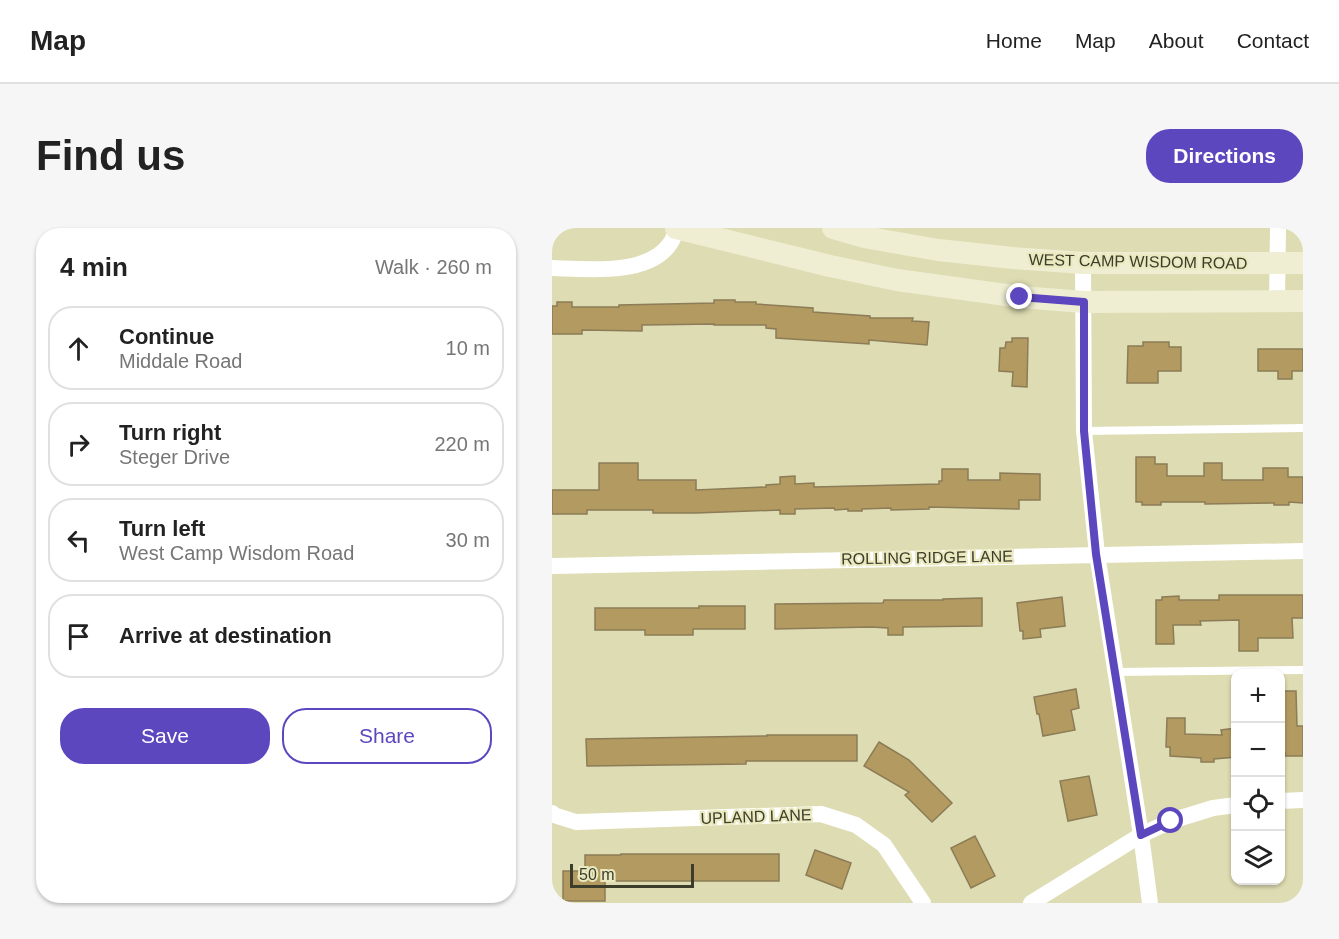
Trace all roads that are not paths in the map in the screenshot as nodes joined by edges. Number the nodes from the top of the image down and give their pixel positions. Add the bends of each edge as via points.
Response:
1 (677, 228) edge
2 (833, 228) edge
3 (1278, 228) edge
4 (1083, 263) junction
5 (1303, 263) edge
6 (1278, 264) junction
7 (552, 268) edge
8 (1303, 301) edge
9 (1084, 302) junction
10 (1277, 302) junction
11 (1303, 428) edge
12 (1084, 431) junction
13 (1303, 551) edge
14 (1096, 554) junction
15 (552, 566) edge
16 (1303, 670) edge
17 (1115, 672) junction
18 (1303, 800) edge
19 (1285, 801) edge
20 (1231, 806) edge
21 (552, 813) edge
22 (1141, 835) junction
23 (923, 903) edge
24 (1030, 903) edge
25 (1149, 903) edge

1 - 7 street via 669,246 637,266
1 - 9 main road via 897,280
2 - 4 main road, WEST CAMP WISDOM ROAD via 938,250
3 - 6 street
4 - 6 main road, WEST CAMP WISDOM ROAD
4 - 9 street
5 - 6 main road, WEST CAMP WISDOM ROAD
6 - 10 street
8 - 10 main road
9 - 10 main road
9 - 12 street
11 - 12 lane
12 - 14 street
13 - 14 street, ROLLING RIDGE LANE
14 - 15 street, ROLLING RIDGE LANE
14 - 17 street
16 - 17 lane
17 - 22 street
18 - 19 street
20 - 22 street via 1171,821
21 - 23 street, UPLAND LANE via 576,822 820,814 856,825 884,845
22 - 24 street
22 - 25 street

